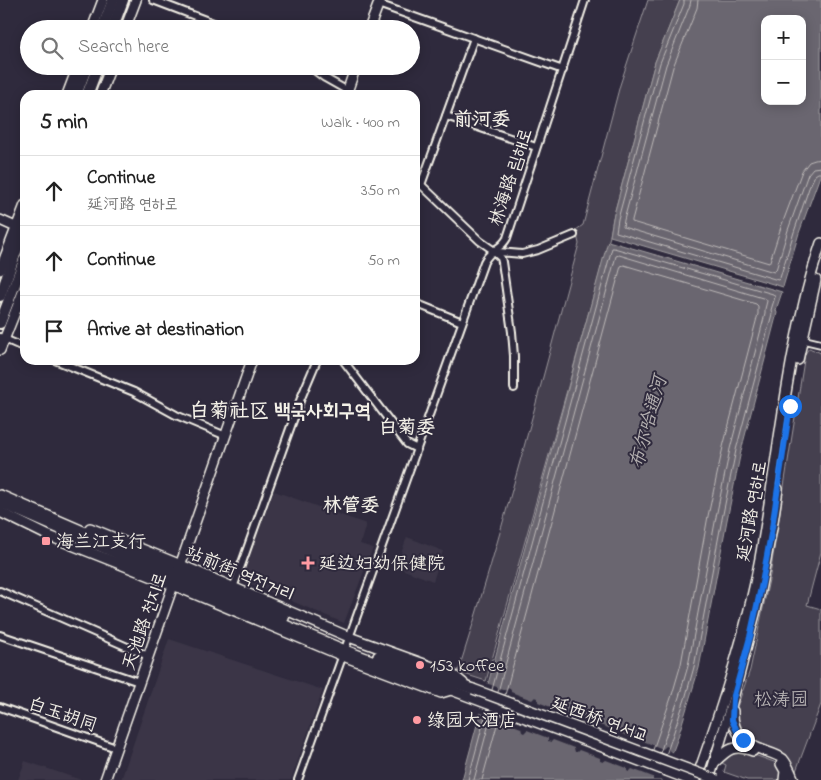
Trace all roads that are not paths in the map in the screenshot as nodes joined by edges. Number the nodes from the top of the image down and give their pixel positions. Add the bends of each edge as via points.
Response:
1 (104, 0) edge
2 (113, 0) edge
3 (123, 0) edge
4 (136, 0) edge
5 (152, 0) edge
6 (585, 0) edge
7 (379, 2) edge
8 (96, 20) edge
9 (105, 20) edge
10 (115, 20) edge
11 (128, 20) edge
12 (205, 20) edge
13 (373, 20) edge
14 (474, 38) junction
15 (562, 70) junction
16 (75, 75) edge
17 (84, 75) edge
18 (94, 75) edge
19 (108, 75) edge
20 (322, 75) edge
21 (353, 75) edge
22 (69, 90) edge
23 (78, 90) edge
24 (88, 90) edge
25 (102, 90) edge
26 (343, 90) edge
27 (348, 90) edge
28 (446, 116) junction
29 (536, 147) junction
30 (421, 185) joint
31 (0, 220) edge
32 (20, 228) edge
33 (20, 234) edge
34 (574, 236) dead end
35 (20, 238) edge
36 (821, 243) edge
37 (493, 250) junction
38 (821, 259) edge
39 (0, 270) edge
40 (20, 271) edge
41 (0, 296) edge
42 (20, 298) edge
43 (420, 305) edge
44 (462, 322) junction
45 (0, 323) edge
46 (2, 338) edge
47 (799, 339) junction
48 (821, 344) edge
49 (20, 346) edge
50 (0, 350) edge
51 (67, 365) edge
52 (250, 365) edge
53 (315, 365) edge
54 (347, 365) edge
55 (514, 388) dead end
56 (226, 436) junction
57 (417, 449) junction
58 (0, 489) edge
59 (0, 495) edge
60 (0, 503) edge
61 (0, 512) edge
62 (177, 575) junction
63 (233, 588) junction
64 (0, 591) edge
65 (0, 635) edge
66 (346, 647) junction
67 (148, 656) junction
68 (139, 682) junction
69 (470, 691) junction
70 (733, 699) junction
71 (0, 707) edge
72 (711, 740) junction
73 (719, 746) junction
74 (116, 748) junction
75 (734, 748) junction
76 (715, 762) junction
77 (105, 780) edge
78 (298, 780) edge
79 (690, 780) edge
80 (696, 780) edge
81 (709, 780) edge
82 (716, 780) edge
83 (784, 780) edge
84 (794, 780) edge

1 - 8 main road
2 - 9 main road
3 - 10 main road
4 - 11 main road
5 - 12 street
6 - 15 street, 林海路 림해로
7 - 13 main road
7 - 14 street
14 - 15 street
14 - 28 street
15 - 29 street, 林海路 림해로
16 - 22 main road
17 - 23 main road
18 - 24 main road
19 - 25 main road
20 - 26 street
21 - 27 main road
28 - 29 street
28 - 30 street
29 - 37 street, 林海路 림해로 via 504,244
30 - 37 street
31 - 32 main road
33 - 39 main road
34 - 37 street via 527,252
35 - 41 main road
36 - 47 main road, 延河路 연하로 via 805,296
37 - 44 street, 林海路 림해로 via 484,262
37 - 55 street via 501,258 503,270 512,332
38 - 47 main road, 延河路 연하로
40 - 45 main road
42 - 46 main road
43 - 44 street
44 - 57 street, 林海路 림해로
46 - 49 street
46 - 50 main road
47 - 48 street
47 - 70 main road, 延河路 연하로 via 762,583
47 - 72 main road, 延河路 연하로 via 756,577 740,645
51 - 56 street via 134,392 176,415
52 - 56 main road, 天池路 천지로
53 - 63 street
54 - 57 street via 407,444
56 - 62 main road, 天池路 천지로
57 - 66 street, 林海路 림해로
58 - 62 main road, 站前街 역전거리
59 - 62 main road, 站前街 역전거리
60 - 62 main road, 站前街 역전거리
61 - 62 main road, 站前街 역전거리 via 49,536
62 - 63 main road, 站前街 역전거리
62 - 66 main road, 站前街 역전거리
62 - 67 main road, 天池路 천지로
63 - 66 main road, 站前街 역전거리
64 - 67 street
65 - 68 street
66 - 69 main road, 站前街 역전거리
66 - 69 main road, 站前街 역전거리 via 451,690
66 - 78 street, 林海路 림해로
67 - 68 main road, 天池路 천지로
68 - 74 main road, 天池路 천지로
69 - 79 main road, 延西桥 연서교
69 - 82 main road, 延西桥 연서교, bridge
70 - 73 main road, 延河路 연하로
70 - 84 main road via 732,720 737,731 750,745 781,758
71 - 74 street, 白玉胡同
72 - 73 main road
72 - 80 main road, 延河路 연하로
73 - 75 main road
73 - 76 main road, 延河路 연하로
74 - 77 main road, 天池路 천지로
75 - 76 main road
75 - 83 main road via 750,750 781,763 785,771
76 - 81 main road, 延河路 연하로

